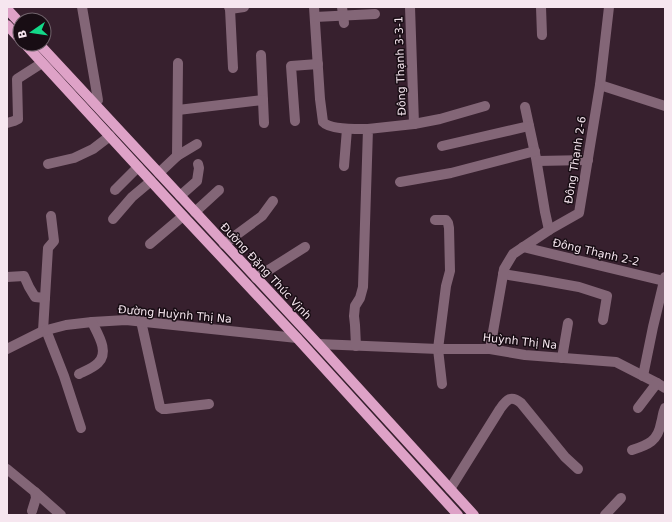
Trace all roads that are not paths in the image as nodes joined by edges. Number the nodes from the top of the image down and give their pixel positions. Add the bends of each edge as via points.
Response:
1 (82, 7) edge
2 (244, 7) edge
3 (410, 7) edge
4 (541, 7) edge
5 (609, 7) edge
6 (229, 8) edge
7 (315, 12) edge
8 (374, 14) dead end
9 (343, 15) edge
10 (542, 35) dead end
11 (32, 52) edge
12 (47, 52) edge
13 (261, 55) dead end
14 (42, 63) junction
15 (178, 63) dead end
16 (318, 64) junction
17 (233, 68) dead end
18 (600, 85) junction
19 (263, 100) junction
20 (95, 103) junction
21 (485, 106) dead end
22 (665, 106) edge
23 (525, 107) dead end
24 (178, 110) junction
25 (295, 121) dead end
26 (7, 123) edge
27 (264, 123) dead end
28 (414, 124) junction
29 (529, 126) junction
30 (368, 128) junction
31 (347, 129) junction
32 (110, 136) junction
33 (197, 144) dead end
34 (442, 146) dead end
35 (177, 156) junction
36 (536, 156) junction
37 (588, 160) junction
38 (48, 164) dead end
39 (198, 164) dead end
40 (344, 166) dead end
41 (138, 167) junction
42 (159, 174) junction
43 (151, 180) junction
44 (400, 182) dead end
45 (115, 190) dead end
46 (219, 190) dead end
47 (180, 196) junction
48 (273, 201) dead end
49 (195, 212) junction
50 (51, 216) dead end
51 (183, 216) junction
52 (113, 219) dead end
53 (435, 220) dead end
54 (549, 230) junction
55 (150, 244) dead end
56 (224, 244) junction
57 (305, 247) dead end
58 (523, 247) junction
59 (503, 274) junction
60 (7, 277) edge
61 (256, 278) junction
62 (664, 279) edge
63 (45, 298) junction
64 (603, 320) dead end
65 (141, 321) junction
66 (92, 322) junction
67 (568, 323) dead end
68 (45, 331) junction
69 (297, 338) junction
70 (318, 344) junction
71 (356, 346) junction
72 (7, 349) edge
73 (438, 349) junction
74 (490, 349) junction
75 (562, 358) junction
76 (79, 374) dead end
77 (643, 376) junction
78 (442, 384) dead end
79 (661, 386) edge
80 (209, 404) dead end
81 (638, 408) dead end
82 (665, 408) edge
83 (81, 428) dead end
84 (632, 450) dead end
85 (7, 469) edge
86 (578, 469) dead end
87 (450, 489) junction
88 (35, 492) junction
89 (621, 498) dead end
90 (32, 511) dead end
91 (61, 515) edge
92 (458, 515) edge
93 (474, 515) edge
94 (605, 515) edge

1 - 20 street via 98,100
2 - 6 street
3 - 28 street, Đông Thạnh 3-3-1
4 - 10 street
5 - 18 street, Đông Thạnh 2-6
6 - 17 street
7 - 9 street
7 - 16 street
8 - 9 street
11 - 14 main road, Đường Đặng Thúc Vịnh
12 - 20 main road, Đường Đặng Thúc Vịnh
13 - 19 street
14 - 26 street via 17,79 18,119
14 - 32 main road, Đường Đặng Thúc Vịnh
15 - 24 street
16 - 25 street via 291,66
16 - 31 street via 323,122
18 - 22 street
18 - 37 street, Đông Thạnh 2-6
19 - 24 street
19 - 27 street
20 - 42 main road, Đường Đặng Thúc Vịnh
21 - 28 street
23 - 29 street
24 - 35 street
28 - 30 street
29 - 34 street
29 - 36 street
30 - 31 street
30 - 71 street via 363,287 355,306
31 - 40 street
32 - 38 street via 93,149 74,158
32 - 41 main road, Đường Đặng Thúc Vịnh
33 - 35 street
35 - 42 street
36 - 37 street
36 - 44 street
36 - 54 street
37 - 54 street, Đông Thạnh 2-6 via 579,213
39 - 47 street via 197,181
41 - 43 main road, Đường Đặng Thúc Vịnh
41 - 45 street
42 - 47 main road, Đường Đặng Thúc Vịnh
43 - 51 main road, Đường Đặng Thúc Vịnh
43 - 52 street
46 - 49 street
47 - 49 main road, Đường Đặng Thúc Vịnh
48 - 56 street via 262,216
49 - 56 main road, Đường Đặng Thúc Vịnh
50 - 63 street via 54,242 48,248
51 - 55 street
51 - 69 main road, Đường Đặng Thúc Vịnh
53 - 73 street via 446,220 448,223 450,251 450,271
54 - 58 street, Đông Thạnh 2-6
56 - 61 main road, Đường Đặng Thúc Vịnh
57 - 61 street
58 - 59 street, Đông Thạnh 2-6 via 513,254
58 - 62 street, Đông Thạnh 2-2
59 - 64 street via 579,287 607,296
59 - 74 street, Đông Thạnh 2-6
60 - 63 street via 24,276 35,297
61 - 70 main road, Đường Đặng Thúc Vịnh
62 - 77 street
63 - 68 street
65 - 66 street, Đường Huỳnh Thị Na
65 - 69 street, Đường Huỳnh Thị Na
65 - 80 street via 160,407 166,409
66 - 68 street, Đường Huỳnh Thị Na
66 - 76 street via 103,346 103,356 100,362
67 - 75 street
68 - 72 street, Đường Huỳnh Thị Na
68 - 83 street via 64,376
69 - 92 main road, Đường Đặng Thúc Vịnh
70 - 71 street, Huỳnh Thị Na
70 - 87 main road, Đường Đặng Thúc Vịnh
71 - 73 street, Huỳnh Thị Na
73 - 74 street, Huỳnh Thị Na
73 - 78 street
74 - 75 street, Huỳnh Thị Na
75 - 77 street, Huỳnh Thị Na via 616,362
77 - 79 street, Huỳnh Thị Na
79 - 81 street
82 - 84 street via 655,438 646,446
85 - 88 street
86 - 87 street via 521,403 511,398 500,408
87 - 93 main road, Đường Đặng Thúc Vịnh
88 - 90 street
88 - 91 street
89 - 94 street

